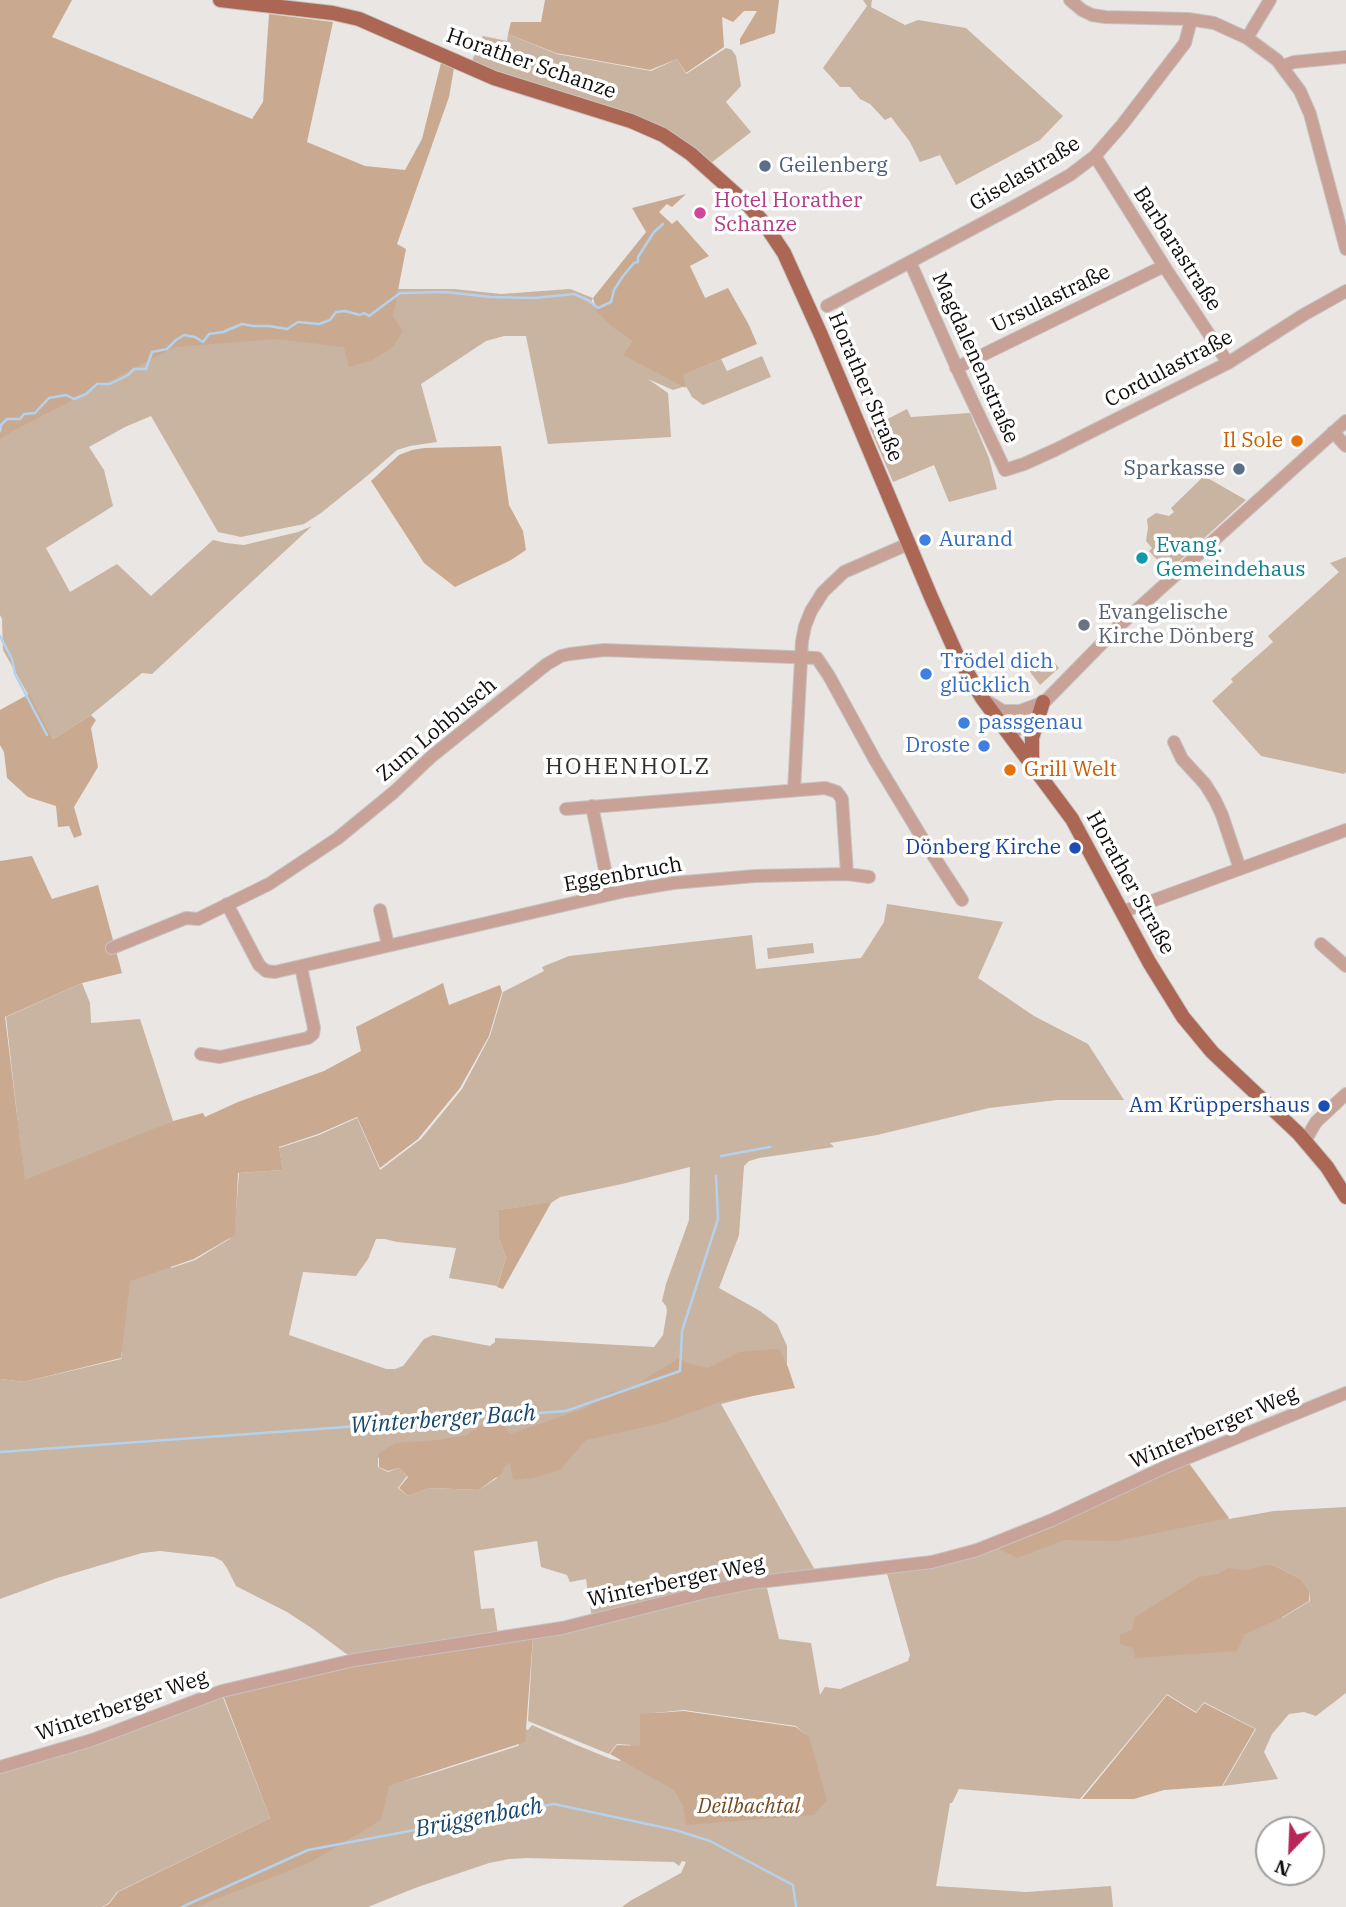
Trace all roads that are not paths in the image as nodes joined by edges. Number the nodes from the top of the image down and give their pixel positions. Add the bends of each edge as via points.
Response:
1 (220, 0) edge
2 (1070, 0) edge
3 (1270, 0) edge
4 (1191, 20) junction
5 (1247, 38) junction
6 (1346, 57) edge
7 (1280, 63) junction
8 (1095, 156) junction
9 (1346, 249) edge
10 (784, 253) joint
11 (910, 262) junction
12 (1164, 266) junction
13 (1346, 291) edge
14 (827, 306) dead end
15 (1228, 363) junction
16 (956, 368) junction
17 (1346, 421) edge
18 (1333, 432) junction
19 (1346, 446) edge
20 (1004, 470) joint
21 (908, 544) junction
22 (802, 657) junction
23 (982, 698) junction
24 (1043, 702) junction
25 (1010, 737) junction
26 (1174, 742) dead end
27 (1032, 765) junction
28 (794, 790) junction
29 (592, 806) junction
30 (566, 809) dead end
31 (1346, 830) edge
32 (1240, 869) junction
33 (847, 874) junction
34 (869, 877) dead end
35 (610, 894) junction
36 (962, 900) dead end
37 (227, 904) junction
38 (380, 910) dead end
39 (1122, 912) junction
40 (1321, 944) dead end
41 (388, 945) junction
42 (112, 948) dead end
43 (1346, 965) edge
44 (301, 967) junction
45 (201, 1054) dead end
46 (1346, 1094) edge
47 (1305, 1141) junction
48 (1346, 1196) edge
49 (1346, 1393) edge
50 (0, 1767) edge

1 - 10 main road, Horather Schanze via 359,19 494,78 600,110 663,135 708,167 748,205
2 - 4 street via 1092,15
3 - 5 street
4 - 5 street via 1214,23
4 - 8 street, Giselastraße via 1185,43
5 - 7 street
6 - 7 street
7 - 9 street via 1310,114
8 - 11 street, Giselastraße via 1070,175
8 - 12 street, Barbarastraße
10 - 21 main road, Horather Straße
11 - 14 street, Giselastraße
11 - 16 street, Magdalenenstraße
12 - 15 street, Barbarastraße
12 - 16 street, Ursulastraße
13 - 15 street, Cordulastraße
15 - 20 street, Cordulastraße via 1055,450
16 - 20 street, Magdalenenstraße
17 - 18 street
18 - 19 street
18 - 24 street via 1120,625
21 - 22 street via 834,579 805,625
21 - 23 main road, Horather Straße via 956,653
22 - 28 street
22 - 36 street, Zum Lohbusch via 817,658 829,676
22 - 37 street, Zum Lohbusch via 604,650 561,656 425,762 338,838 268,884
23 - 24 street via 1003,711 1020,711
23 - 25 main road, Horather Straße
24 - 25 street
24 - 27 main road via 1032,738
25 - 27 main road, Horather Straße
26 - 32 street via 1215,800
27 - 39 main road, Horather Straße via 1072,819
28 - 29 street
28 - 33 street via 825,788 842,799
29 - 30 street
29 - 35 street
31 - 32 street
32 - 39 street
33 - 34 street, Eggenbruch
33 - 35 street, Eggenbruch via 723,878
35 - 41 street, Eggenbruch
37 - 42 street, Zum Lohbusch via 198,919 186,918
37 - 44 street, Eggenbruch via 265,971
38 - 41 street
39 - 47 main road, Horather Straße via 1183,1017 1212,1052
40 - 43 street
41 - 44 street, Eggenbruch
44 - 45 street via 313,1034 220,1057
46 - 47 street
47 - 48 main road, Horather Straße
49 - 50 street, Winterberger Weg via 977,1550 932,1562 750,1583 562,1628 354,1660 222,1691 92,1740

